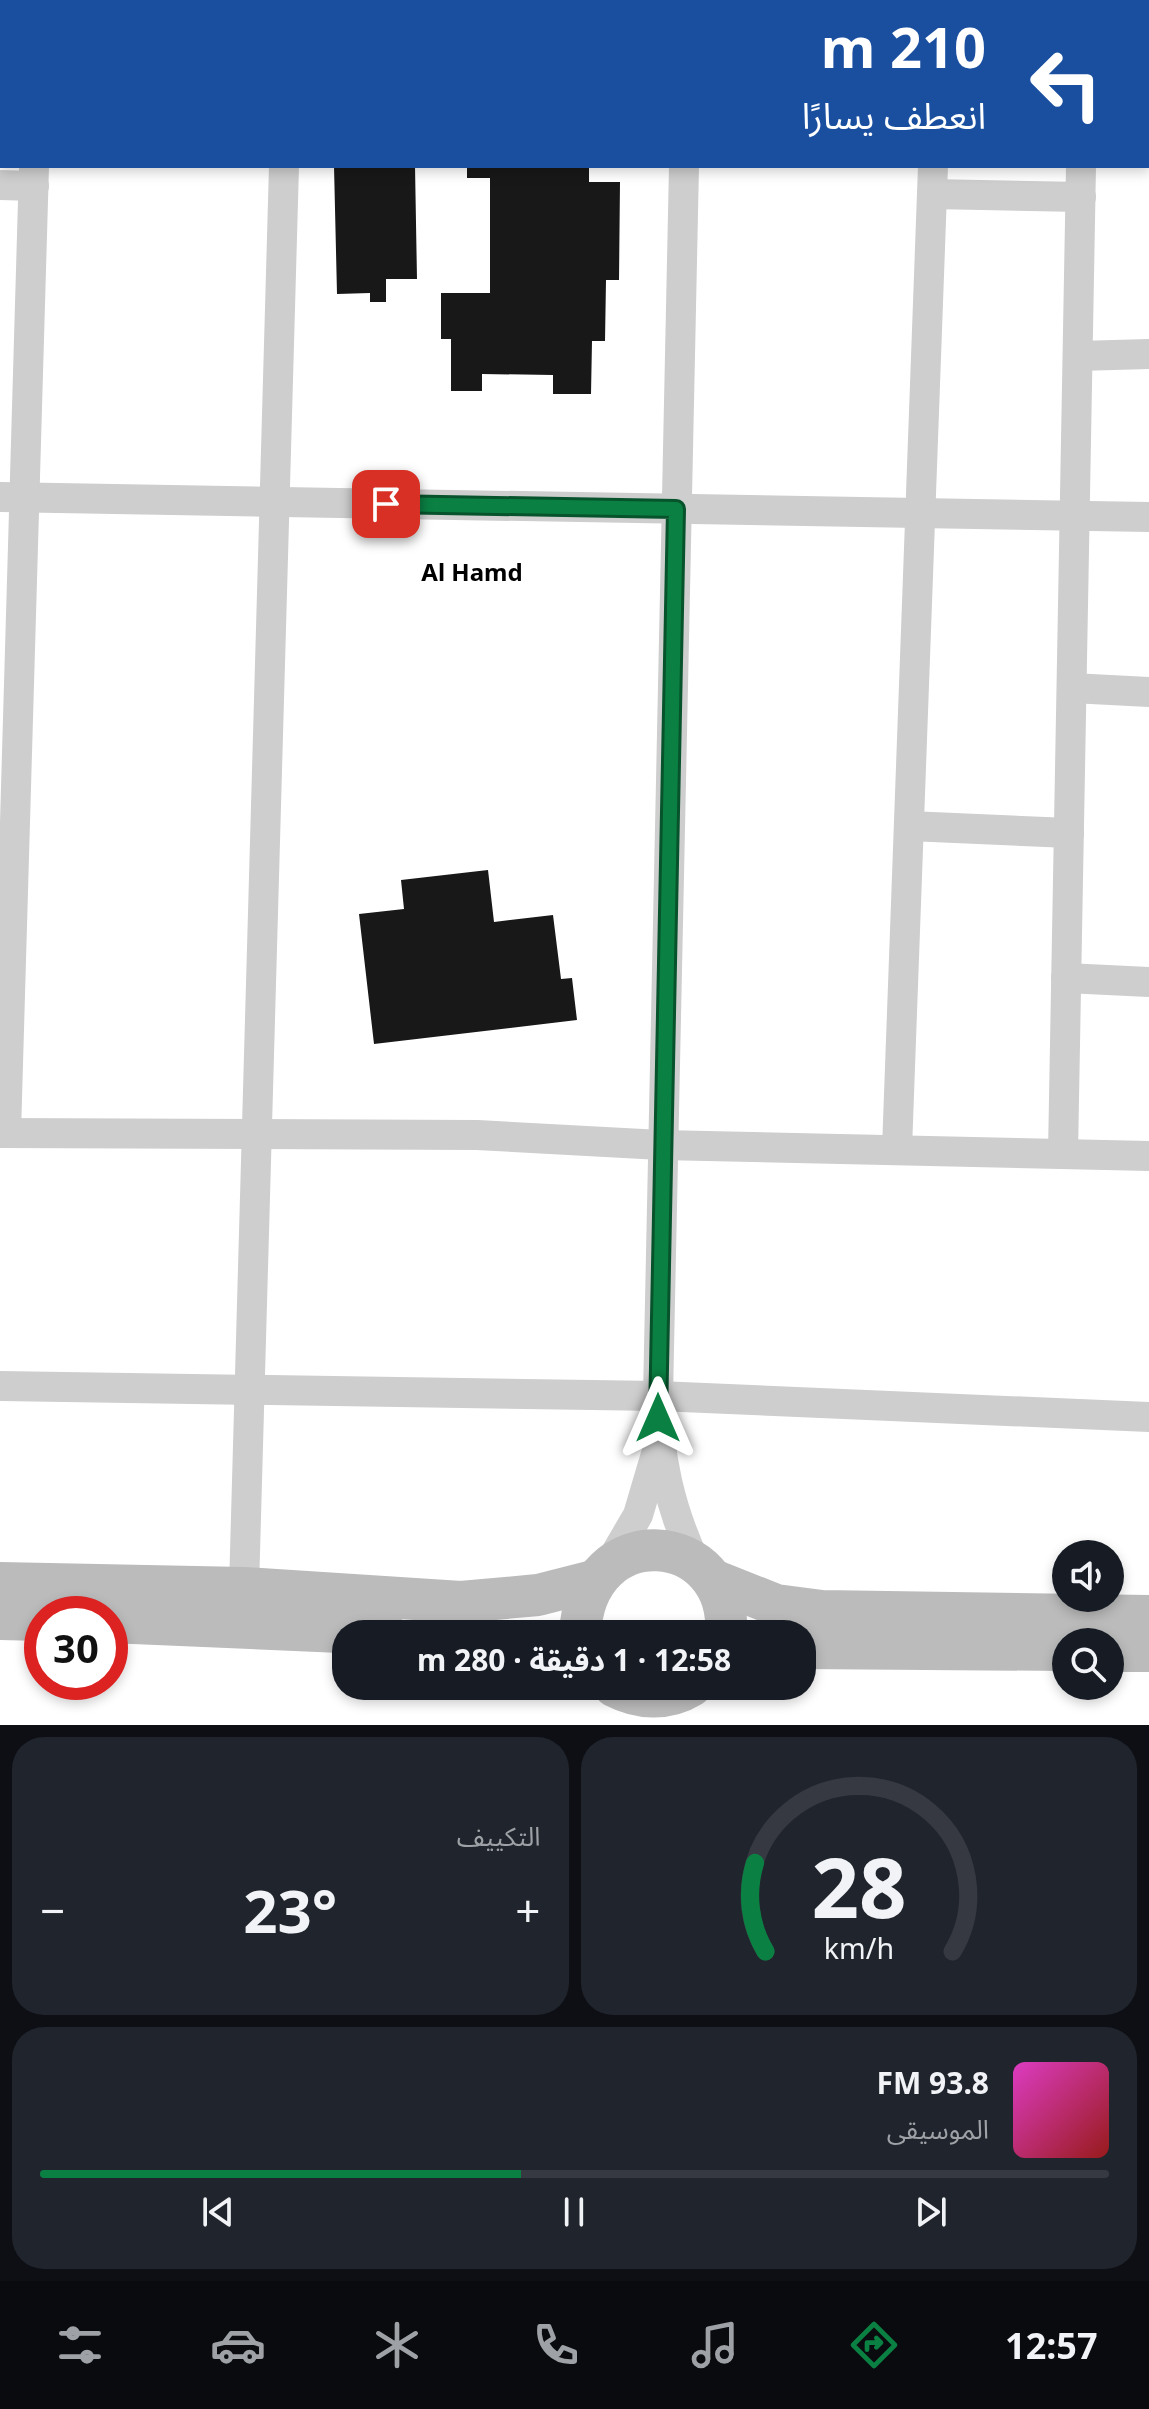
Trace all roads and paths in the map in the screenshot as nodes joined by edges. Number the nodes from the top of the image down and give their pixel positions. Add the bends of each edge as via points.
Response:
1 (284, 168) edge
2 (684, 168) edge
3 (1081, 168) edge
4 (34, 176) edge
5 (933, 180) edge
6 (0, 185) edge
7 (1081, 197) junction
8 (1149, 354) edge
9 (1078, 356) junction
10 (14, 497) edge
11 (273, 502) junction
12 (676, 509) junction
13 (921, 511) junction
14 (1075, 514) junction
15 (1149, 517) edge
16 (1072, 688) junction
17 (1149, 692) edge
18 (6, 813) edge
19 (909, 826) junction
20 (1069, 833) junction
21 (1066, 978) junction
22 (1149, 982) edge
23 (3, 1133) edge
24 (258, 1135) junction
25 (661, 1145) junction
26 (897, 1149) junction
27 (1063, 1154) junction
28 (1149, 1156) edge
29 (0, 1386) edge
30 (250, 1387) junction
31 (658, 1396) junction
32 (1149, 1417) edge
33 (658, 1440) junction
34 (704, 1571) junction
35 (602, 1572) junction
36 (0, 1583) edge
37 (244, 1588) junction
38 (1149, 1616) edge
39 (0, 1619) edge
40 (24, 1620) edge
41 (580, 1620) edge
42 (726, 1620) edge
43 (128, 1623) edge
44 (332, 1632) edge
45 (816, 1648) edge
46 (1052, 1650) edge
47 (1124, 1651) edge
48 (1149, 1651) edge

1 - 11 street
2 - 12 street
3 - 7 street
4 - 6 street
4 - 10 street
5 - 7 street
5 - 13 street
7 - 9 street
8 - 9 street
9 - 14 street
10 - 11 street
10 - 18 street
11 - 12 street
11 - 24 street
12 - 13 street
12 - 25 street
13 - 14 street
13 - 19 street
14 - 15 street
14 - 16 street
16 - 17 street
16 - 20 street
18 - 23 street
19 - 20 street
19 - 26 street
20 - 21 street
21 - 22 street
21 - 27 street
23 - 24 street
24 - 25 street via 477,1135
24 - 30 street
25 - 26 street
25 - 31 street
26 - 27 street
27 - 28 street
29 - 30 street
30 - 31 street
30 - 37 street
31 - 32 street
31 - 33 street
33 - 34 street via 675,1513
33 - 35 street via 648,1491
34 - 35 main road via 652,1550 630,1554
34 - 38 main road via 776,1605 822,1611
34 - 42 main road via 725,1604
35 - 37 main road via 538,1595 461,1602
35 - 41 main road via 581,1606
36 - 37 main road
39 - 40 main road
43 - 44 main road
45 - 46 main road
47 - 48 main road

